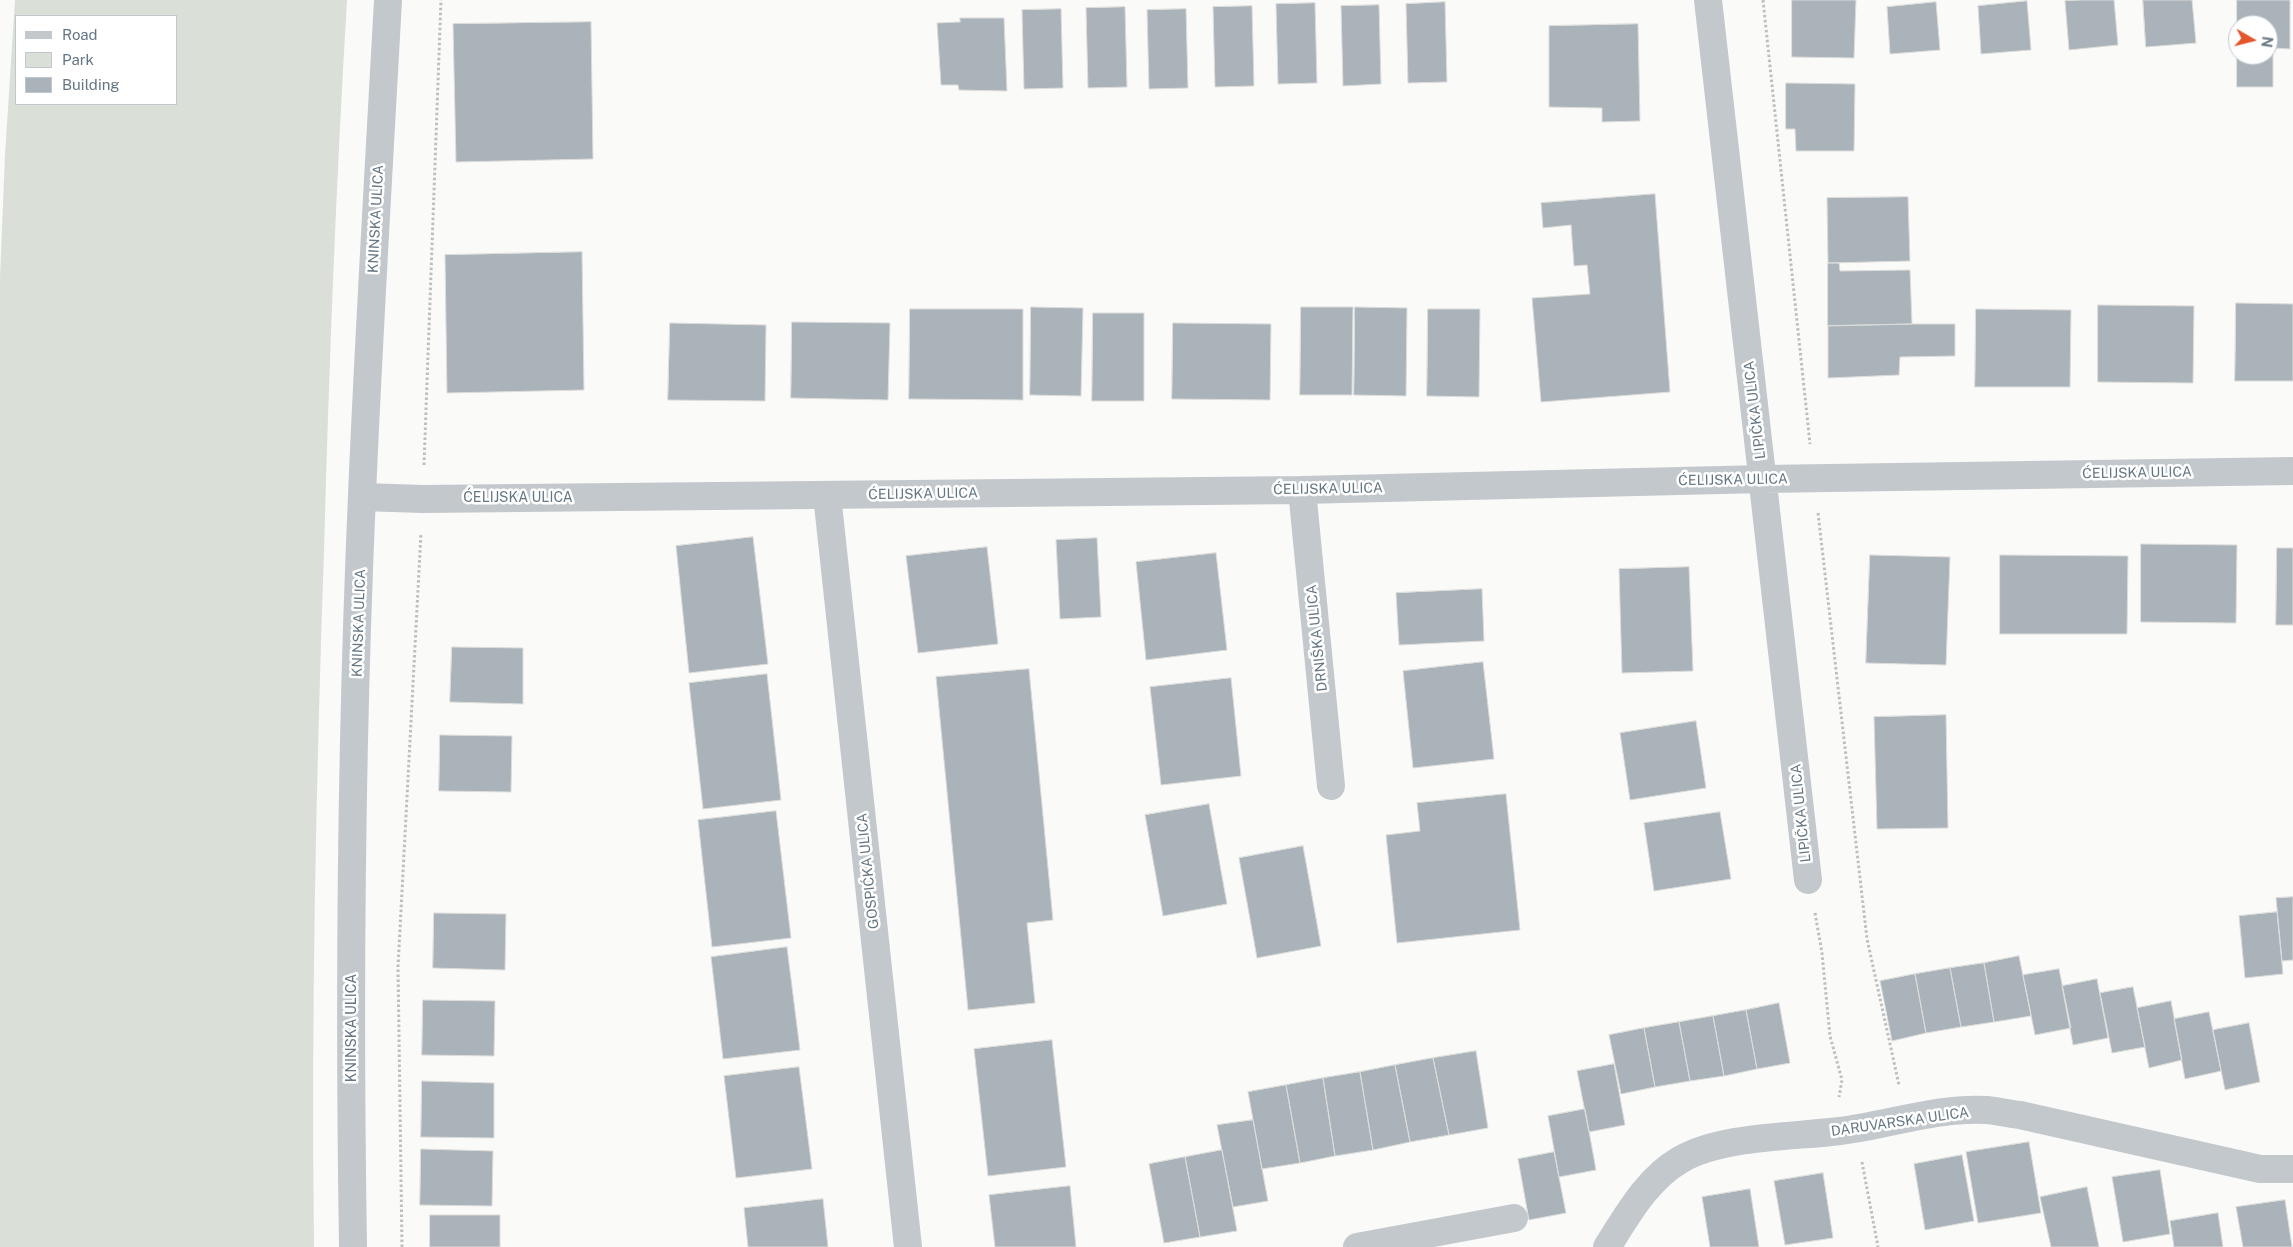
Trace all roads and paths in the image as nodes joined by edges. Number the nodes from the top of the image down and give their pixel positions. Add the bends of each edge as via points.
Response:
1 (388, 0) edge
2 (441, 0) edge
3 (1708, 0) edge
4 (1763, 0) edge
5 (2293, 471) edge
6 (1814, 478) junction
7 (1763, 479) junction
8 (1302, 490) junction
9 (827, 495) junction
10 (362, 497) junction
11 (423, 499) junction
12 (1331, 786) dead end
13 (1808, 880) joint
14 (1900, 1090) dead end
15 (1856, 1129) junction
16 (2293, 1169) edge
17 (1514, 1218) dead end
18 (353, 1247) edge
19 (402, 1247) edge
20 (908, 1247) edge
21 (1357, 1247) edge
22 (1607, 1247) edge
23 (1878, 1247) edge

1 - 10 street, KNINSKA ULICA
2 - 11 path
3 - 7 street, LIPIČKA ULICA
4 - 6 path
5 - 6 street, ĆELIJSKA ULICA
6 - 7 street, ĆELIJSKA ULICA
6 - 14 path via 1867,939
7 - 8 street, ĆELIJSKA ULICA
7 - 13 street, LIPIČKA ULICA
8 - 9 street, ĆELIJSKA ULICA
8 - 12 street, DRNIŠKA ULICA
9 - 11 street, ĆELIJSKA ULICA
9 - 20 street, GOSPIĆKA ULICA
10 - 11 street, ĆELIJSKA ULICA
10 - 18 street, KNINSKA ULICA via 354,819
11 - 19 path via 398,967
13 - 15 path via 1822,953 1830,1036 1842,1080 1836,1118 1853,1118
15 - 16 street, DARUVARSKA ULICA via 1945,1112 1986,1110 2260,1169
15 - 22 street, DARUVARSKA ULICA via 1702,1149 1679,1160 1657,1178
15 - 23 path
17 - 21 street

